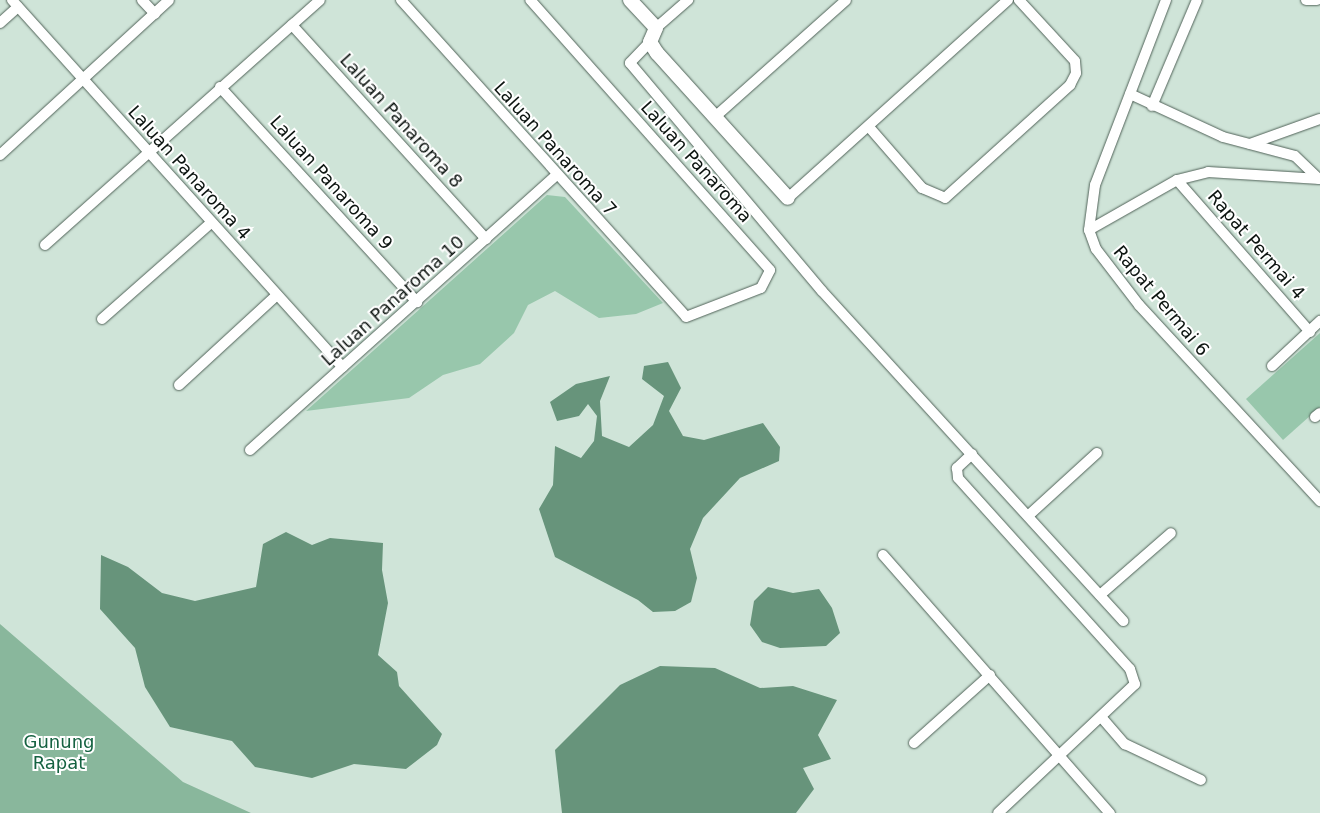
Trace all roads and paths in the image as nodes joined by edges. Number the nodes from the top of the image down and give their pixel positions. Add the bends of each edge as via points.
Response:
1 (142, 0) edge
2 (169, 0) edge
3 (320, 0) edge
4 (401, 0) edge
5 (530, 0) edge
6 (630, 0) edge
7 (688, 0) edge
8 (846, 0) edge
9 (1008, 0) edge
10 (1019, 0) edge
11 (1166, 0) edge
12 (1197, 0) edge
13 (1306, 0) edge
14 (1317, 0) edge
15 (15, 3) edge
16 (154, 14) junction
17 (0, 22) edge
18 (292, 25) junction
19 (656, 28) junction
20 (650, 42) junction
21 (83, 81) junction
22 (220, 87) junction
23 (1130, 94) junction
24 (1152, 106) junction
25 (716, 116) junction
26 (1320, 118) edge
27 (869, 127) junction
28 (1250, 144) junction
29 (147, 152) junction
30 (0, 155) edge
31 (556, 175) junction
32 (1320, 179) edge
33 (1178, 180) junction
34 (788, 198) joint
35 (211, 223) junction
36 (1089, 230) junction
37 (486, 240) junction
38 (45, 245) dead end
39 (277, 295) junction
40 (417, 302) junction
41 (686, 317) joint
42 (102, 319) dead end
43 (1320, 321) edge
44 (1310, 332) junction
45 (1272, 366) dead end
46 (343, 367) junction
47 (179, 385) dead end
48 (250, 450) dead end
49 (1097, 453) dead end
50 (972, 454) junction
51 (1320, 501) edge
52 (1029, 515) junction
53 (1170, 533) dead end
54 (883, 555) dead end
55 (1100, 595) junction
56 (1123, 621) dead end
57 (990, 675) junction
58 (1102, 718) junction
59 (914, 743) dead end
60 (1061, 755) junction
61 (1201, 780) dead end
62 (998, 813) edge
63 (1110, 813) edge

1 - 16 street
2 - 16 street
3 - 18 street
4 - 31 street, Laluan Panaroma 7
5 - 41 street, Laluan Panaroma via 770,270 761,288
6 - 19 street
7 - 19 street
8 - 25 street
9 - 27 street
10 - 27 street via 1075,61 1076,73 1070,85 945,198 922,188
11 - 23 street
12 - 24 street
13 - 14 street
15 - 17 street
15 - 21 street, Laluan Panaroma 4
16 - 21 street
18 - 22 street
18 - 37 street, Laluan Panaroma 8
19 - 20 street
20 - 25 street
20 - 50 street via 630,63 822,291
21 - 29 street, Laluan Panaroma 4
21 - 30 street
22 - 29 street
22 - 40 street, Laluan Panaroma 9
23 - 24 street
23 - 36 street via 1095,185
24 - 28 street
25 - 34 street
26 - 28 street
27 - 34 street
28 - 32 street via 1295,156
29 - 35 street, Laluan Panaroma 4
29 - 38 street
31 - 37 street, Laluan Panaroma 10
31 - 41 street, Laluan Panaroma 7
32 - 33 street via 1208,172
33 - 36 street
33 - 44 street, Rapat Permai 4
35 - 39 street, Laluan Panaroma 4
35 - 42 street
36 - 51 street, Rapat Permai 6 via 1096,249 1139,305
37 - 40 street, Laluan Panaroma 10
39 - 46 street, Laluan Panaroma 4
39 - 47 street
40 - 46 street, Laluan Panaroma 10
43 - 44 street
44 - 45 street
46 - 48 street, Laluan Panaroma 10
49 - 52 street
50 - 52 street
50 - 58 street via 957,468 958,478 1130,669 1135,684 1130,694
52 - 55 street
53 - 55 street
54 - 57 street
55 - 56 street
57 - 59 street
57 - 60 street
58 - 60 street
58 - 61 street via 1125,744
60 - 62 street
60 - 63 street

